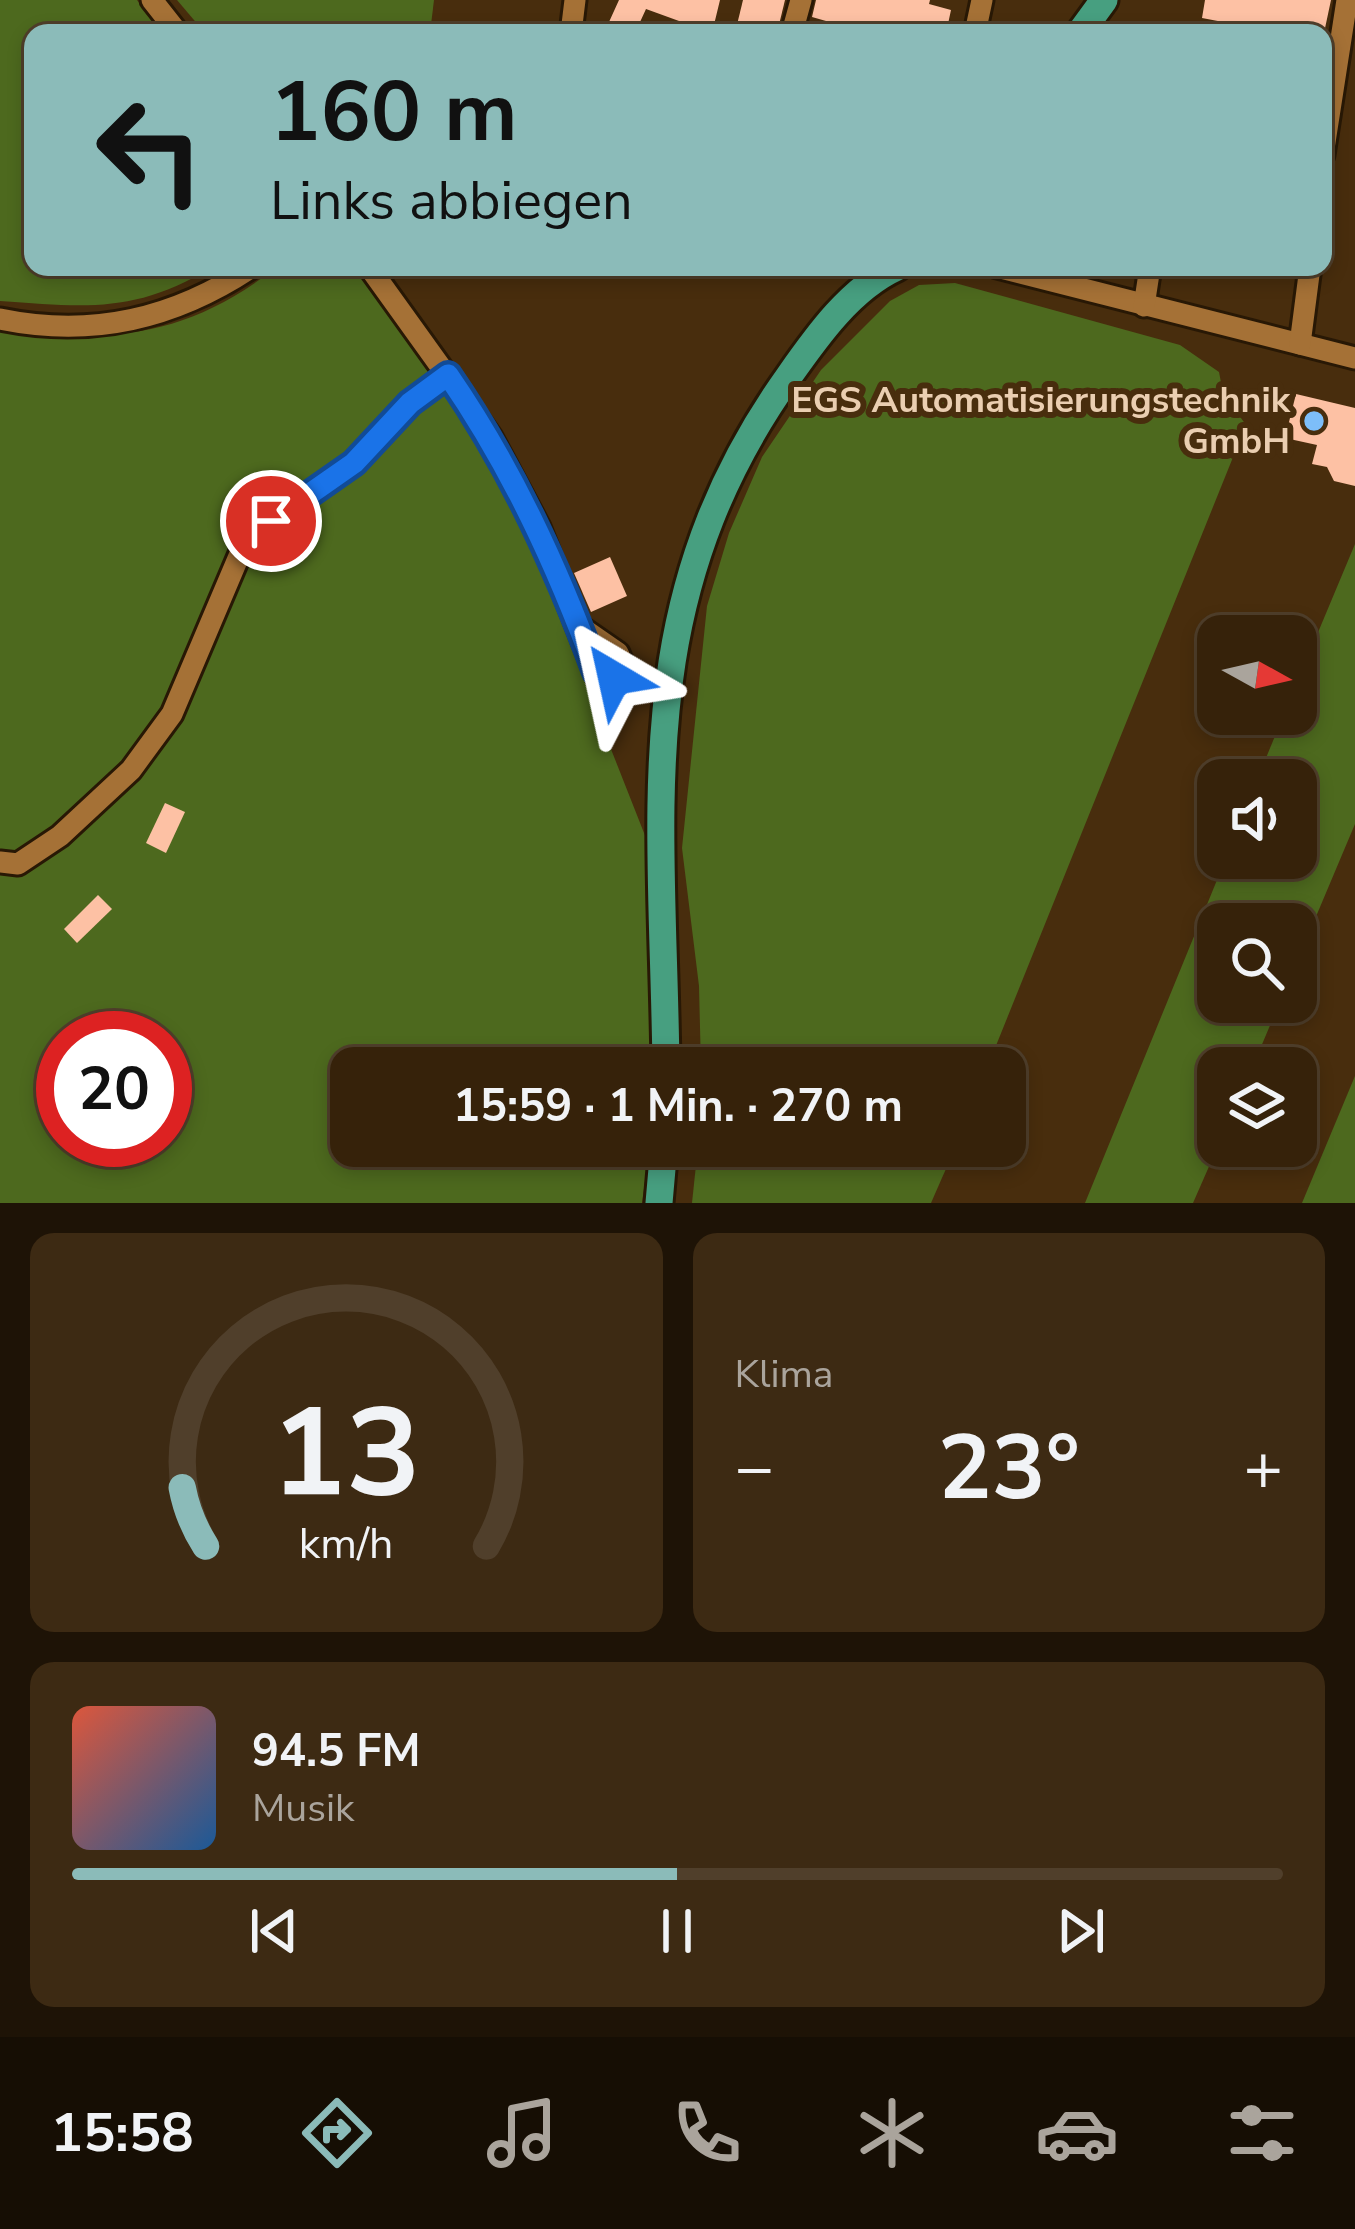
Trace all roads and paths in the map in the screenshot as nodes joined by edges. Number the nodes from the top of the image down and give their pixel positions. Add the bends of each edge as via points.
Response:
1 (152, 0) edge
2 (1347, 0) edge
3 (171, 24) edge
4 (1332, 97) edge
5 (237, 276) edge
6 (376, 276) edge
7 (860, 276) edge
8 (884, 276) edge
9 (1031, 276) edge
10 (1149, 276) edge
11 (1309, 276) edge
12 (847, 303) junction
13 (1144, 306) junction
14 (0, 319) edge
15 (1300, 344) junction
16 (1355, 358) edge
17 (448, 375) junction
18 (579, 626) dead end
19 (0, 862) edge
20 (665, 1047) edge
21 (662, 1167) edge
22 (659, 1203) edge

1 - 3 street
2 - 4 street
5 - 14 street via 142,320 92,326
6 - 17 street
7 - 12 main road
8 - 12 main road
9 - 13 street
10 - 13 street
11 - 15 street
12 - 20 main road via 738,458 678,624 658,781
13 - 15 street
15 - 16 street
17 - 18 street via 539,527
17 - 19 street via 354,463 242,549 172,714 131,770 60,836 18,864
21 - 22 main road

